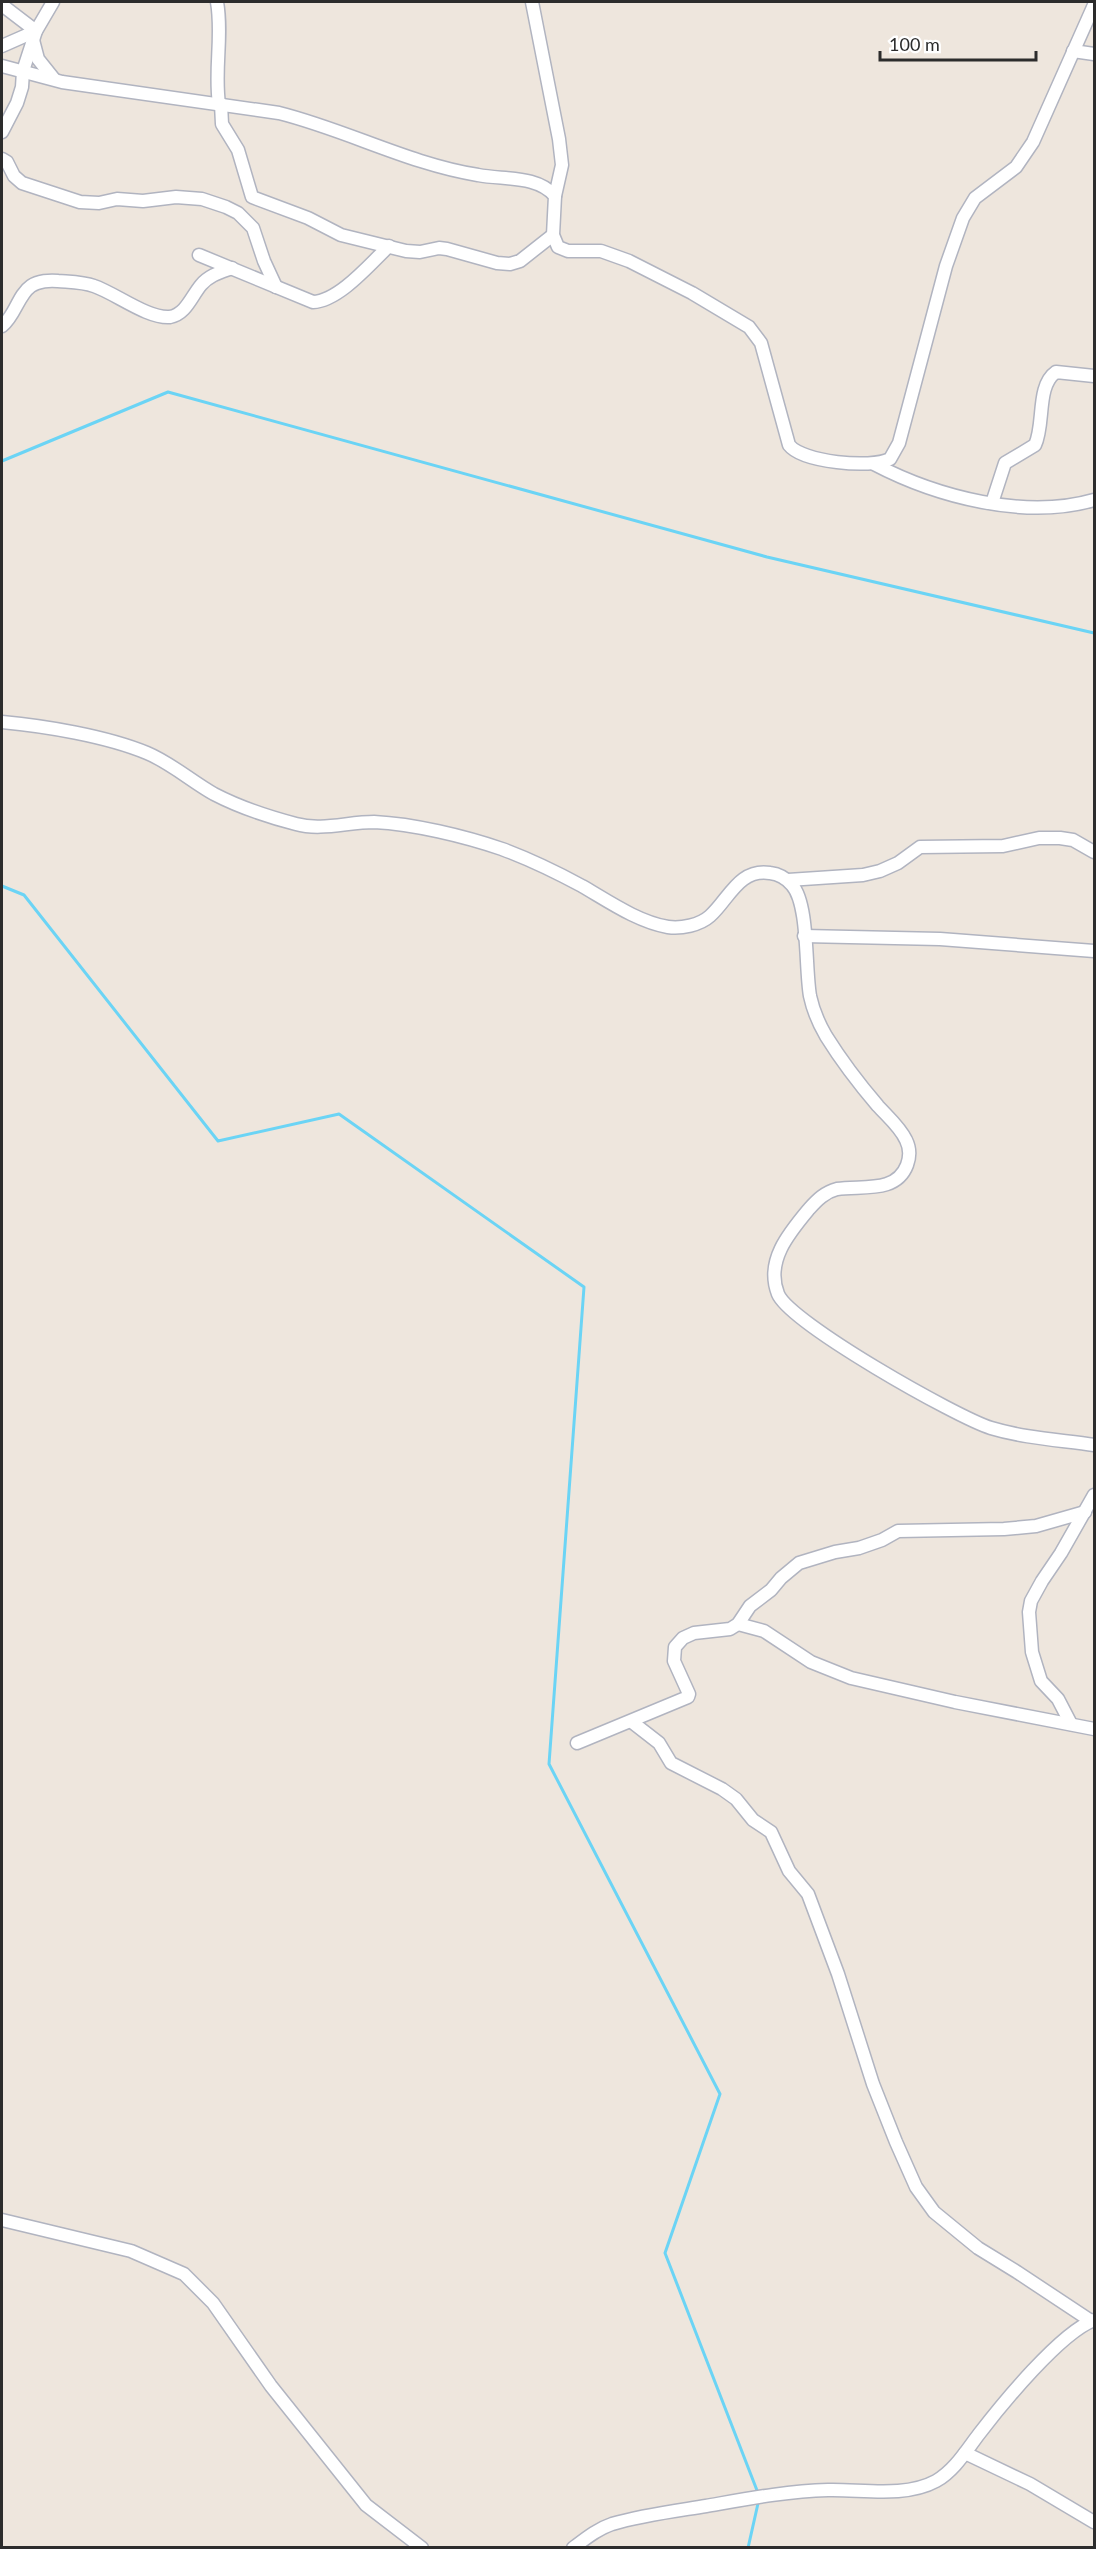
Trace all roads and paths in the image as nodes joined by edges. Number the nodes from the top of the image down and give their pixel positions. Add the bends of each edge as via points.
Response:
1 (53, 2) edge
2 (217, 2) edge
3 (532, 2) edge
4 (2, 5) edge
5 (1095, 5) edge
6 (34, 36) junction
7 (2, 46) edge
8 (1074, 51) junction
9 (1095, 54) edge
10 (2, 66) edge
11 (23, 71) junction
12 (55, 80) junction
13 (220, 104) junction
14 (2, 132) edge
15 (2, 159) edge
16 (555, 196) junction
17 (553, 236) junction
18 (388, 246) junction
19 (199, 255) dead end
20 (232, 268) junction
21 (276, 287) junction
22 (2, 326) edge
23 (1095, 376) edge
24 (873, 463) junction
25 (1095, 500) edge
26 (992, 503) junction
27 (2, 722) edge
28 (1095, 852) edge
29 (788, 880) junction
30 (804, 936) junction
31 (1095, 951) edge
32 (1095, 1445) edge
33 (1095, 1495) edge
34 (1085, 1512) junction
35 (738, 1624) junction
36 (632, 1722) junction
37 (1071, 1724) junction
38 (1095, 1729) edge
39 (577, 1743) dead end
40 (2, 2220) edge
41 (1093, 2321) edge
42 (965, 2453) junction
43 (1095, 2522) edge
44 (422, 2547) edge
45 (573, 2547) edge

1 - 6 street
2 - 13 street via 220,36 216,79
3 - 16 street via 559,139 562,165
4 - 6 street
5 - 8 street
6 - 7 street
6 - 11 street
6 - 12 street via 38,59
8 - 9 street
8 - 24 street via 1025,156 967,209 946,266 899,443 890,459
10 - 11 street
11 - 12 street
11 - 14 street via 17,103
12 - 13 street
13 - 16 street via 307,120 462,173 536,182 548,187
13 - 18 street via 222,124 238,150 252,197 341,235
15 - 21 street via 22,183 80,202 176,196 226,207 253,228
16 - 17 street
17 - 18 street via 510,264 447,249 420,252
17 - 24 street via 562,249 614,255 738,318 761,343 793,450 839,462
18 - 21 street via 352,281 322,302 300,298
19 - 20 street
20 - 21 street
20 - 22 street via 201,284 182,312 168,317 145,311 92,285 41,282 31,285
23 - 26 street via 1056,372 1053,375 1045,389 1035,445 1005,463
24 - 26 street via 918,483
25 - 26 street via 1039,508
27 - 29 street via 107,741 146,753 215,794 300,826 400,824 499,848 667,927 700,922 710,916 741,879 754,873 778,874
28 - 29 street via 1060,838 1003,846 920,847 880,871
29 - 30 street via 802,905
30 - 31 street via 940,939
30 - 32 street via 811,1000 820,1024 875,1103 904,1135 909,1155 902,1174 891,1183 874,1188 836,1189 811,1207 786,1237 774,1264 777,1291 784,1304 834,1342 987,1427
33 - 34 street
34 - 35 street via 1036,1526 1004,1530 898,1531 859,1548 799,1563 750,1606
34 - 37 street via 1042,1581 1029,1612 1032,1652 1041,1681 1054,1693
35 - 36 street via 683,1638 675,1647 674,1661 688,1698
35 - 37 street via 764,1631 811,1662 851,1678
36 - 39 street
36 - 41 street via 659,1743 671,1763 736,1799 753,1820 771,1832 789,1871 808,1894 873,2084 916,2187 934,2212 978,2248
37 - 38 street
40 - 44 street via 131,2251 184,2274 213,2303 271,2386 366,2505
41 - 42 street via 1067,2336 998,2409
42 - 43 street via 1030,2484
42 - 45 street via 952,2469 921,2487 804,2492 677,2510 611,2524

